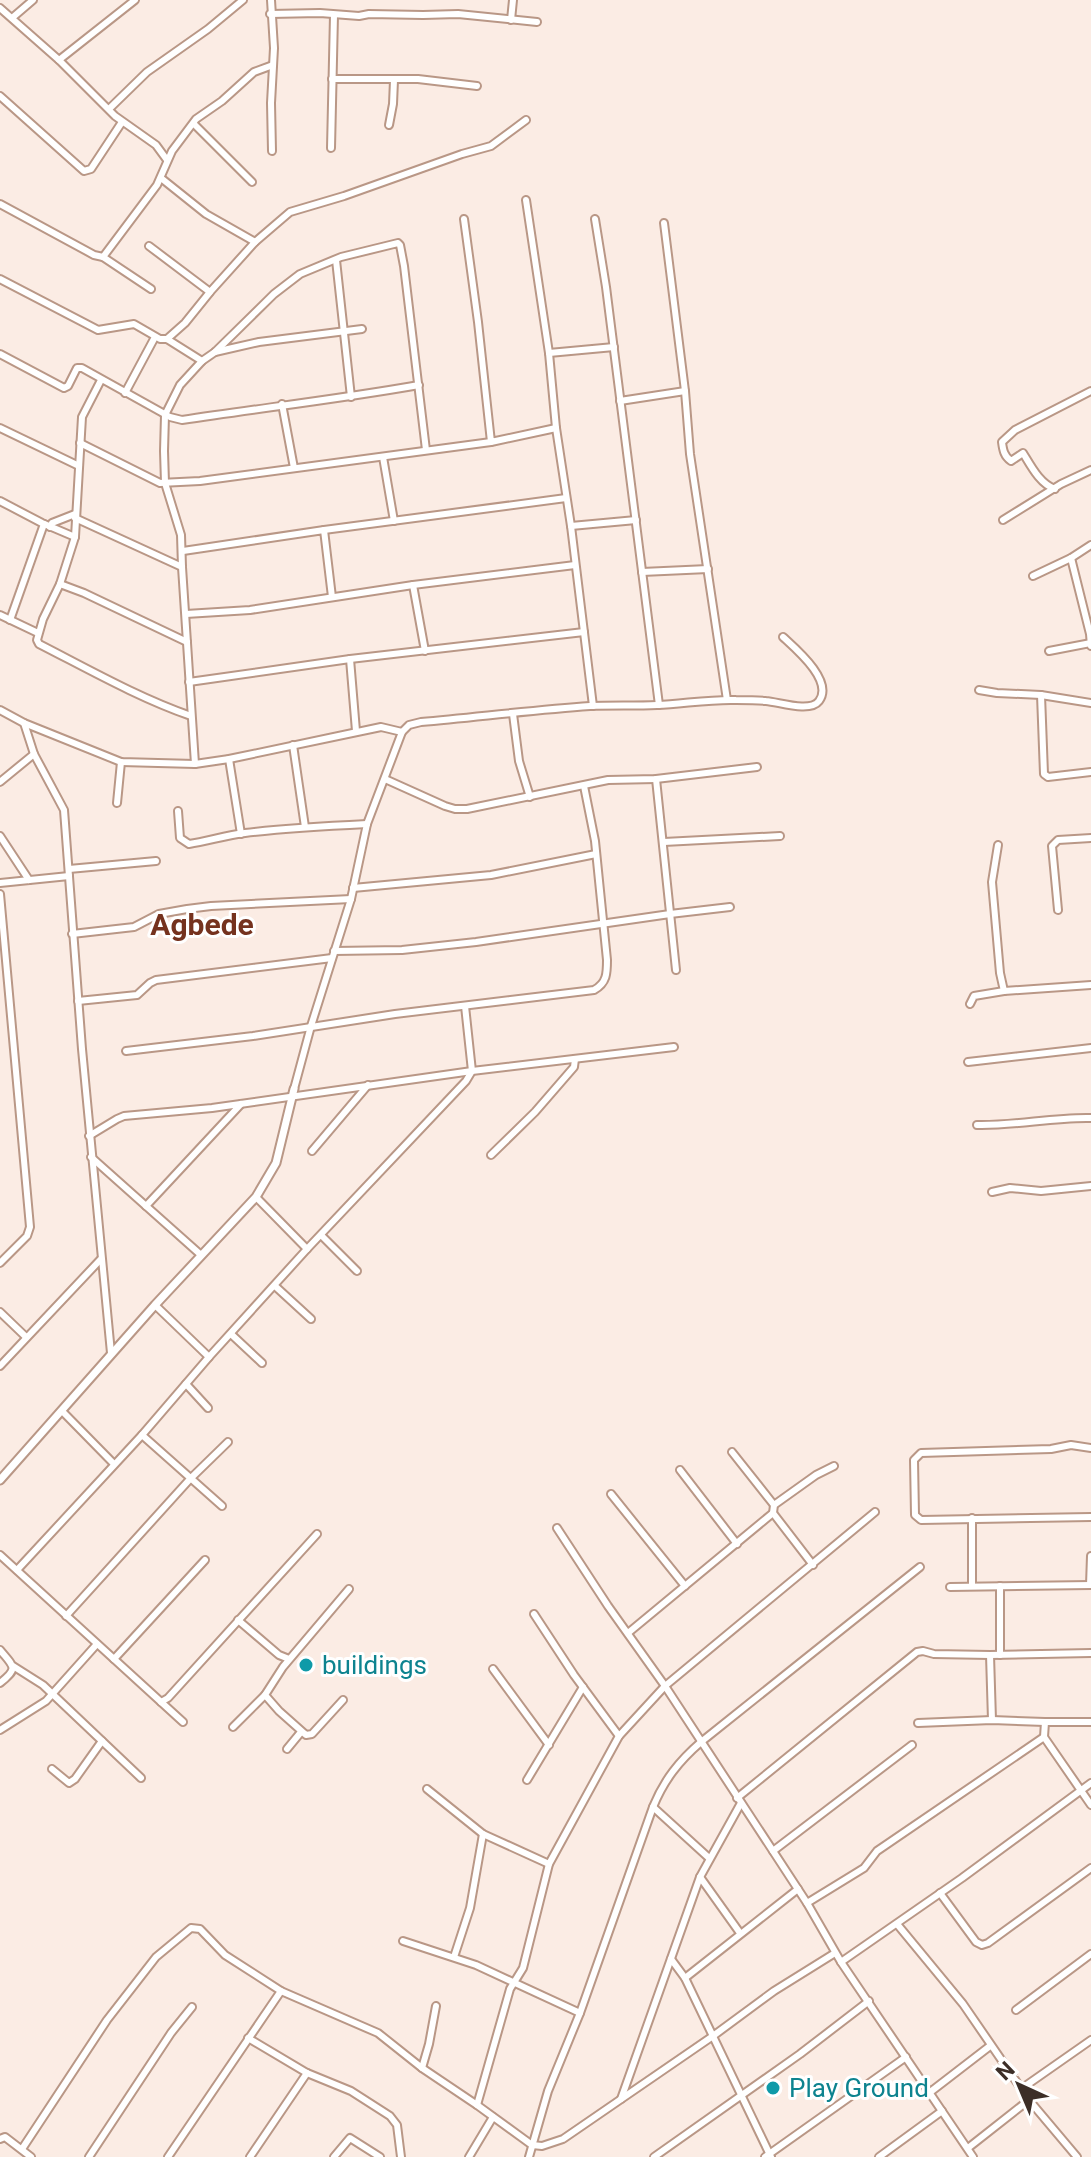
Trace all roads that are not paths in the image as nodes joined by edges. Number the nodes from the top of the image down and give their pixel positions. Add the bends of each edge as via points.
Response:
1 (33, 0) edge
2 (135, 0) edge
3 (243, 0) edge
4 (271, 0) edge
5 (513, 0) edge
6 (0, 8) edge
7 (270, 14) junction
8 (334, 15) junction
9 (12, 18) junction
10 (511, 20) junction
11 (537, 22) dead end
12 (59, 60) junction
13 (273, 65) junction
14 (332, 79) junction
15 (394, 80) junction
16 (477, 86) dead end
17 (0, 96) edge
18 (109, 109) junction
19 (526, 120) dead end
20 (122, 122) junction
21 (194, 124) junction
22 (389, 125) dead end
23 (331, 148) dead end
24 (272, 151) dead end
25 (167, 160) junction
26 (161, 178) junction
27 (252, 182) dead end
28 (526, 200) dead end
29 (0, 204) edge
30 (464, 219) dead end
31 (595, 219) dead end
32 (664, 223) dead end
33 (255, 242) junction
34 (149, 246) dead end
35 (103, 257) junction
36 (336, 260) junction
37 (0, 279) edge
38 (151, 289) dead end
39 (210, 292) junction
40 (362, 329) dead end
41 (344, 332) junction
42 (155, 337) junction
43 (167, 339) junction
44 (614, 347) junction
45 (215, 352) junction
46 (549, 353) junction
47 (0, 354) edge
48 (202, 361) junction
49 (101, 380) junction
50 (419, 385) junction
51 (685, 391) junction
52 (1091, 391) edge
53 (125, 393) junction
54 (351, 397) junction
55 (620, 401) junction
56 (282, 404) junction
57 (165, 415) junction
58 (0, 428) edge
59 (556, 428) junction
60 (491, 442) junction
61 (80, 443) junction
62 (426, 450) junction
63 (383, 457) junction
64 (79, 466) junction
65 (294, 468) junction
66 (1091, 470) edge
67 (165, 483) junction
68 (1055, 489) junction
69 (566, 498) junction
70 (0, 501) edge
71 (75, 516) junction
72 (636, 520) junction
73 (1003, 520) dead end
74 (394, 521) junction
75 (47, 525) junction
76 (571, 526) junction
77 (324, 530) junction
78 (75, 537) junction
79 (1091, 545) edge
80 (183, 551) junction
81 (1071, 558) junction
82 (575, 565) junction
83 (182, 567) junction
84 (708, 569) junction
85 (642, 572) junction
86 (1033, 576) dead end
87 (60, 584) junction
88 (413, 585) junction
89 (332, 597) junction
90 (186, 614) junction
91 (0, 615) edge
92 (10, 620) junction
93 (584, 632) junction
94 (38, 633) junction
95 (1090, 634) edge
96 (783, 637) dead end
97 (187, 642) junction
98 (1091, 645) edge
99 (425, 651) junction
100 (1049, 651) dead end
101 (350, 659) junction
102 (189, 682) junction
103 (979, 690) dead end
104 (1041, 695) junction
105 (727, 700) junction
106 (1091, 703) edge
107 (659, 705) junction
108 (593, 706) junction
109 (0, 710) edge
110 (513, 714) junction
111 (191, 716) junction
112 (24, 723) junction
113 (356, 731) junction
114 (402, 732) junction
115 (293, 745) junction
116 (34, 754) junction
117 (229, 759) junction
118 (121, 762) junction
119 (195, 764) junction
120 (757, 767) dead end
121 (1091, 772) edge
122 (385, 779) junction
123 (656, 779) junction
124 (0, 782) edge
125 (584, 786) junction
126 (530, 797) junction
127 (117, 803) dead end
128 (178, 811) dead end
129 (367, 824) junction
130 (305, 827) junction
131 (241, 834) junction
132 (0, 836) edge
133 (780, 836) dead end
134 (1091, 838) edge
135 (664, 842) junction
136 (998, 845) dead end
137 (596, 854) junction
138 (156, 861) dead end
139 (69, 872) junction
140 (29, 880) junction
141 (0, 883) edge
142 (353, 888) junction
143 (0, 894) edge
144 (351, 899) junction
145 (730, 907) dead end
146 (1058, 910) dead end
147 (670, 914) junction
148 (602, 923) junction
149 (72, 934) junction
150 (2, 950) edge
151 (333, 954) junction
152 (676, 970) dead end
153 (1091, 985) edge
154 (1004, 991) junction
155 (78, 1001) junction
156 (970, 1004) dead end
157 (465, 1006) junction
158 (10, 1014) junction
159 (0, 1015) edge
160 (311, 1026) junction
161 (674, 1047) dead end
162 (1091, 1048) edge
163 (126, 1051) dead end
164 (575, 1059) junction
165 (968, 1062) dead end
166 (472, 1071) junction
167 (368, 1085) junction
168 (294, 1092) junction
169 (241, 1104) junction
170 (1091, 1118) edge
171 (977, 1125) dead end
172 (89, 1136) junction
173 (312, 1151) dead end
174 (491, 1155) dead end
175 (91, 1157) junction
176 (1091, 1186) edge
177 (992, 1192) dead end
178 (256, 1197) junction
179 (146, 1206) junction
180 (322, 1236) junction
181 (307, 1249) junction
182 (201, 1255) junction
183 (101, 1259) junction
184 (0, 1263) edge
185 (357, 1271) dead end
186 (275, 1286) junction
187 (155, 1305) junction
188 (0, 1312) edge
189 (311, 1319) dead end
190 (231, 1334) junction
191 (26, 1337) junction
192 (111, 1353) junction
193 (209, 1357) junction
194 (262, 1363) dead end
195 (0, 1366) edge
196 (186, 1384) junction
197 (208, 1408) dead end
198 (62, 1411) junction
199 (142, 1435) junction
200 (228, 1442) dead end
201 (1091, 1448) edge
202 (732, 1452) dead end
203 (114, 1464) junction
204 (834, 1466) dead end
205 (680, 1470) dead end
206 (190, 1479) junction
207 (0, 1480) edge
208 (611, 1494) dead end
209 (222, 1506) dead end
210 (774, 1509) junction
211 (875, 1512) dead end
212 (1091, 1517) edge
213 (972, 1518) junction
214 (557, 1528) dead end
215 (317, 1534) dead end
216 (737, 1544) junction
217 (0, 1555) edge
218 (1091, 1556) edge
219 (205, 1560) dead end
220 (813, 1565) junction
221 (920, 1567) dead end
222 (17, 1570) junction
223 (972, 1585) junction
224 (1091, 1585) edge
225 (685, 1586) junction
226 (1000, 1586) junction
227 (950, 1587) dead end
228 (349, 1589) dead end
229 (534, 1614) dead end
230 (66, 1616) junction
231 (238, 1620) junction
232 (628, 1633) junction
233 (97, 1644) junction
234 (0, 1650) edge
235 (1091, 1653) edge
236 (279, 1655) junction
237 (990, 1655) junction
238 (1000, 1655) junction
239 (114, 1659) junction
240 (289, 1659) junction
241 (13, 1666) junction
242 (283, 1667) junction
243 (493, 1669) dead end
244 (0, 1683) edge
245 (665, 1686) junction
246 (583, 1687) junction
247 (52, 1695) junction
248 (265, 1695) junction
249 (343, 1700) dead end
250 (161, 1702) junction
251 (992, 1720) junction
252 (183, 1722) dead end
253 (1045, 1722) junction
254 (1091, 1722) edge
255 (918, 1723) dead end
256 (233, 1727) dead end
257 (0, 1730) edge
258 (301, 1732) junction
259 (619, 1736) junction
260 (1044, 1737) junction
261 (102, 1741) junction
262 (701, 1742) junction
263 (549, 1745) junction
264 (912, 1745) dead end
265 (287, 1749) dead end
266 (52, 1769) dead end
267 (141, 1778) dead end
268 (527, 1780) dead end
269 (1091, 1783) edge
270 (427, 1789) dead end
271 (1080, 1790) junction
272 (739, 1800) junction
273 (1091, 1805) edge
274 (653, 1807) junction
275 (483, 1834) junction
276 (773, 1851) junction
277 (709, 1858) junction
278 (549, 1864) junction
279 (1091, 1868) edge
280 (700, 1877) junction
281 (798, 1889) junction
282 (940, 1893) junction
283 (807, 1903) junction
284 (897, 1924) junction
285 (740, 1933) junction
286 (403, 1941) dead end
287 (835, 1953) junction
288 (1091, 1954) edge
289 (454, 1957) junction
290 (671, 1959) junction
291 (841, 1962) junction
292 (685, 1978) junction
293 (515, 1981) junction
294 (281, 1991) junction
295 (869, 2001) junction
296 (436, 2006) dead end
297 (192, 2007) dead end
298 (1016, 2010) dead end
299 (580, 2013) junction
300 (713, 2036) junction
301 (248, 2038) junction
302 (1091, 2040) edge
303 (990, 2046) junction
304 (906, 2057) junction
305 (422, 2068) junction
306 (307, 2073) junction
307 (1021, 2089) junction
308 (929, 2093) junction
309 (740, 2095) junction
310 (621, 2099) junction
311 (1029, 2100) junction
312 (477, 2105) junction
313 (942, 2111) junction
314 (493, 2117) junction
315 (0, 2139) edge
316 (532, 2145) junction
317 (968, 2148) junction
318 (22, 2149) junction
319 (1075, 2154) edge
320 (769, 2156) edge
321 (31, 2157) edge
322 (89, 2157) edge
323 (168, 2157) edge
324 (250, 2157) edge
325 (334, 2157) edge
326 (380, 2157) edge
327 (401, 2157) edge
328 (469, 2157) edge
329 (529, 2157) edge
330 (654, 2157) edge
331 (879, 2157) edge
332 (973, 2157) edge
333 (1066, 2157) edge

1 - 9 street
2 - 12 street
3 - 18 street via 147,72
4 - 7 street
5 - 10 street
6 - 9 street
7 - 8 street
7 - 13 street
8 - 10 street via 458,14
8 - 14 street
9 - 12 street
10 - 11 street
12 - 18 street
13 - 21 street via 254,72
13 - 24 street
14 - 15 street
14 - 23 street
15 - 16 street
15 - 22 street
17 - 20 street via 84,171 91,169
18 - 20 street
19 - 33 street via 491,146 290,212
20 - 25 street via 156,145
21 - 25 street
21 - 27 street
25 - 26 street
26 - 33 street via 206,214
26 - 35 street
28 - 46 street
29 - 35 street
30 - 60 street
31 - 44 street
32 - 51 street
33 - 39 street
34 - 39 street
35 - 38 street
36 - 41 street
36 - 45 street via 290,281
36 - 50 street via 400,245
37 - 42 street via 98,330 134,324
39 - 43 street
40 - 41 street
41 - 45 street
41 - 54 street
42 - 43 street
42 - 53 street
43 - 48 street
44 - 46 street
44 - 55 street
45 - 48 street
46 - 59 street
47 - 49 street via 64,388 79,367
48 - 57 street via 180,385
49 - 53 street
49 - 61 street via 82,417
50 - 54 street
50 - 62 street
51 - 55 street
51 - 84 street
52 - 68 street via 1002,442 1007,458 1011,461 1023,453 1040,479
53 - 57 street
54 - 56 street
55 - 72 street
56 - 57 street via 182,420
56 - 65 street
57 - 67 street
58 - 64 street
59 - 60 street
59 - 69 street
60 - 62 street
61 - 64 street
61 - 67 street
62 - 63 street
63 - 65 street
63 - 74 street
64 - 71 street
65 - 67 street
66 - 68 street
67 - 80 street
68 - 73 street
69 - 74 street
69 - 76 street
70 - 75 street
71 - 75 street
71 - 78 street
71 - 83 street
72 - 76 street
72 - 85 street
74 - 77 street
75 - 78 street
75 - 92 street
76 - 82 street
77 - 80 street
77 - 89 street
78 - 87 street
79 - 81 street
80 - 83 street
81 - 86 street
81 - 95 street
82 - 88 street
82 - 93 street
83 - 90 street
84 - 85 street
84 - 105 street
85 - 107 street
87 - 94 street
87 - 97 street
88 - 89 street
88 - 99 street
89 - 90 street
90 - 97 street
91 - 92 street
92 - 94 street
93 - 99 street
93 - 108 street
94 - 111 street via 39,644
95 - 98 street
96 - 105 street via 816,672 819,702 799,706
97 - 102 street
98 - 100 street
99 - 101 street
101 - 102 street
101 - 113 street
102 - 111 street
103 - 104 street
104 - 106 street
104 - 121 street via 1044,774
105 - 107 street
107 - 108 street
108 - 110 street
109 - 112 street
110 - 114 street via 421,722
110 - 126 street
111 - 119 street
112 - 116 street
112 - 118 street
113 - 114 street via 381,727
113 - 115 street
114 - 122 street
115 - 117 street
115 - 130 street
116 - 124 street
116 - 139 street via 64,810
117 - 119 street
117 - 131 street
118 - 119 street
118 - 127 street
120 - 123 street
122 - 126 street via 455,809
122 - 129 street
123 - 125 street
123 - 135 street
125 - 126 street
125 - 137 street
128 - 131 street via 185,843
129 - 130 street
129 - 142 street
130 - 131 street
132 - 140 street
133 - 135 street
134 - 146 street via 1058,840 1052,846
135 - 147 street
136 - 154 street via 992,882
137 - 142 street via 491,875
137 - 148 street
138 - 139 street
139 - 140 street
139 - 149 street
140 - 141 street
142 - 144 street
143 - 150 street
144 - 149 street via 211,906 159,914 134,927
144 - 151 street
145 - 147 street
147 - 148 street
147 - 152 street
148 - 151 street via 476,942
148 - 157 street via 607,975 601,986
149 - 155 street
150 - 158 street
151 - 155 street via 156,980 137,995
151 - 160 street
153 - 154 street
154 - 156 street via 974,996
155 - 172 street
157 - 160 street
157 - 166 street
158 - 159 street
158 - 184 street via 30,1227
160 - 163 street
160 - 168 street
161 - 164 street
162 - 165 street
164 - 166 street
164 - 174 street via 574,1067 535,1112
166 - 167 street
166 - 180 street
167 - 168 street
167 - 173 street
168 - 169 street
168 - 178 street via 276,1163
169 - 172 street via 124,1116
169 - 179 street
170 - 171 street
172 - 175 street
175 - 179 street
175 - 183 street
176 - 177 street
178 - 181 street
178 - 182 street
179 - 182 street
180 - 181 street
180 - 185 street
181 - 186 street
182 - 187 street
183 - 191 street
183 - 192 street
186 - 189 street
186 - 190 street
187 - 192 street
187 - 193 street
188 - 191 street
190 - 193 street
190 - 194 street
191 - 195 street
192 - 198 street
193 - 196 street
196 - 197 street
196 - 199 street
198 - 203 street
198 - 207 street
199 - 203 street
199 - 206 street
200 - 206 street
201 - 213 street via 916,1456 917,1518
202 - 210 street
203 - 222 street
204 - 210 street
205 - 216 street
206 - 209 street
206 - 230 street
208 - 225 street
210 - 216 street
210 - 220 street
211 - 220 street
212 - 213 street
213 - 223 street
214 - 232 street
215 - 231 street
216 - 225 street
217 - 222 street
218 - 224 street
219 - 239 street
220 - 245 street
221 - 262 street
222 - 230 street
223 - 226 street
223 - 227 street
224 - 226 street
225 - 232 street
226 - 238 street
228 - 240 street
229 - 246 street
230 - 233 street
231 - 236 street
231 - 250 street
232 - 245 street
233 - 239 street
233 - 247 street
234 - 241 street
235 - 238 street
236 - 240 street
236 - 242 street
237 - 238 street
237 - 251 street
237 - 272 street via 917,1652
239 - 250 street
240 - 242 street
241 - 244 street
241 - 247 street
242 - 248 street
243 - 263 street
245 - 259 street
245 - 262 street
246 - 259 street
246 - 263 street
247 - 257 street
247 - 261 street
248 - 256 street
248 - 258 street
249 - 258 street via 312,1734
250 - 252 street
251 - 253 street
251 - 255 street
253 - 254 street
253 - 260 street
258 - 265 street
259 - 278 street
260 - 271 street
260 - 283 street via 877,1851 864,1868
261 - 266 street via 69,1783
261 - 267 street
262 - 272 street
262 - 274 street via 668,1776
263 - 268 street
264 - 276 street
269 - 271 street
270 - 275 street
271 - 273 street
271 - 282 street
272 - 276 street
272 - 277 street
274 - 277 street
274 - 299 street
275 - 278 street
275 - 289 street via 470,1908
276 - 281 street
277 - 280 street
278 - 293 street via 523,1968
279 - 282 street via 982,1945
280 - 285 street
280 - 290 street
281 - 283 street
281 - 285 street
282 - 284 street
283 - 287 street
284 - 291 street
284 - 303 street
285 - 292 street
286 - 289 street
287 - 291 street
287 - 300 street
288 - 298 street
289 - 293 street
290 - 292 street
290 - 310 street
291 - 295 street
292 - 300 street
293 - 299 street
293 - 312 street
294 - 301 street
294 - 305 street via 371,2029
294 - 318 street via 225,1955 200,1929 191,1928 156,1957 107,2020
295 - 304 street
295 - 309 street
296 - 305 street
297 - 322 street
299 - 316 street
300 - 309 street
300 - 310 street
301 - 306 street
301 - 323 street
302 - 307 street
303 - 307 street
303 - 308 street
304 - 308 street
304 - 320 street
305 - 312 street
306 - 324 street
306 - 327 street via 351,2091 394,2119
307 - 311 street
308 - 313 street
309 - 320 street
309 - 330 street
310 - 316 street via 563,2139
311 - 317 street
311 - 319 street
312 - 314 street
313 - 317 street
313 - 331 street
314 - 316 street
314 - 328 street
315 - 318 street
316 - 329 street
317 - 332 street
318 - 321 street
319 - 333 street
325 - 326 street via 350,2138

